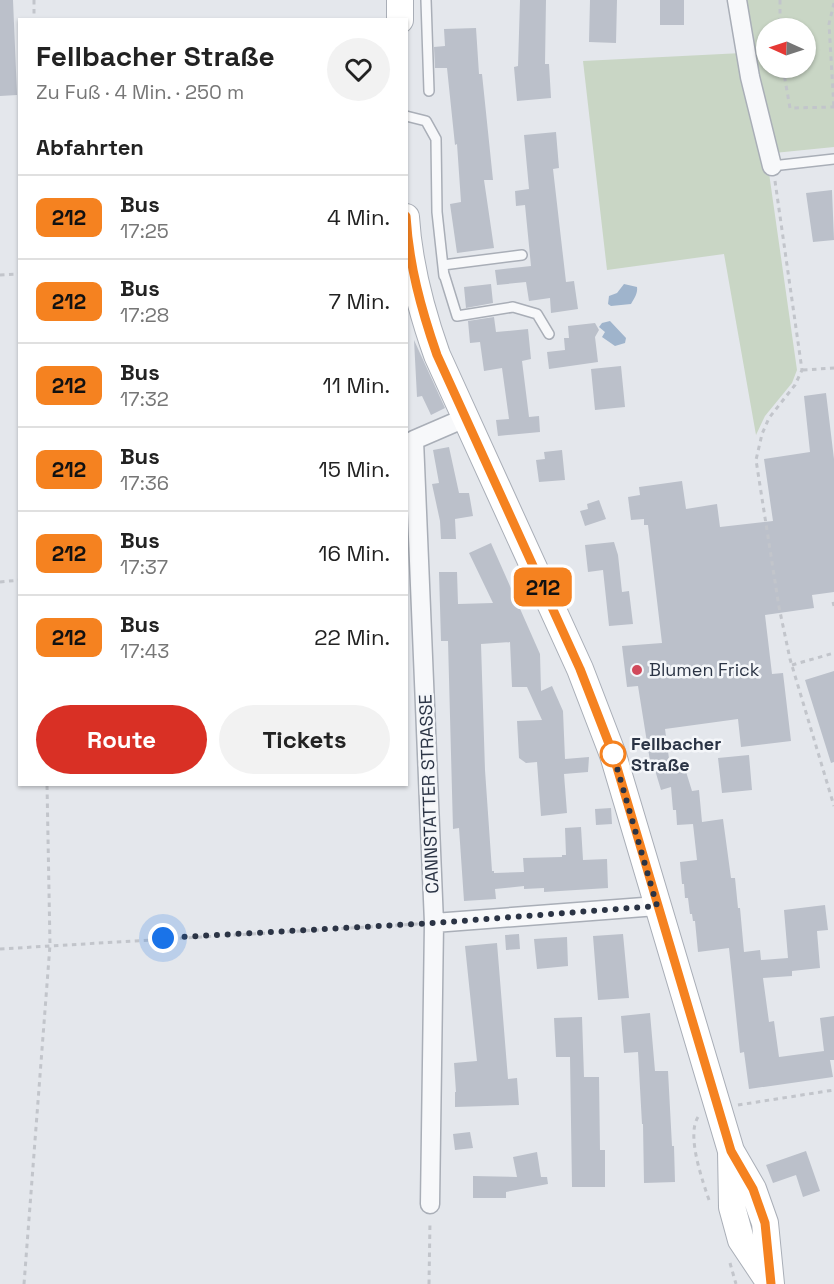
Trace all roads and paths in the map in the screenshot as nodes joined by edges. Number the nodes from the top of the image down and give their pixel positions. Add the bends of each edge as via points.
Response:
1 (34, 0) edge
2 (400, 0) edge
3 (426, 0) edge
4 (737, 0) edge
5 (781, 1) edge
6 (834, 3) edge
7 (34, 18) edge
8 (400, 18) edge
9 (780, 18) edge
10 (785, 78) edge
11 (429, 92) dead end
12 (834, 107) edge
13 (408, 116) edge
14 (834, 159) edge
15 (773, 170) junction
16 (522, 255) dead end
17 (409, 256) edge
18 (444, 272) junction
19 (18, 274) edge
20 (0, 275) edge
21 (549, 334) dead end
22 (834, 368) edge
23 (802, 370) junction
24 (465, 418) junction
25 (18, 580) edge
26 (0, 582) edge
27 (834, 653) edge
28 (792, 665) junction
29 (47, 786) edge
30 (834, 806) edge
31 (657, 906) junction
32 (434, 923) junction
33 (50, 945) junction
34 (0, 949) edge
35 (834, 1090) edge
36 (718, 1107) junction
37 (705, 1186) dead end
38 (430, 1204) joint
39 (729, 1259) dead end
40 (24, 1284) edge
41 (429, 1284) edge
42 (736, 1284) edge
43 (770, 1284) edge

1 - 7 path
2 - 8 main road
3 - 11 lane
4 - 15 street via 750,77
5 - 9 path
6 - 12 path via 829,24
10 - 12 path via 790,108
13 - 18 lane via 426,121 436,139 437,212
14 - 15 lane
15 - 23 path
16 - 18 lane
17 - 24 main road via 420,306
18 - 21 lane via 457,316 513,307 537,314
19 - 20 path
22 - 23 path
23 - 28 path via 769,418 756,460
24 - 31 main road via 580,669 613,754
24 - 32 street, CANNSTATTER STRASSE via 414,440
25 - 26 path
27 - 28 path
28 - 30 path
29 - 33 path
31 - 32 street
31 - 36 main road
32 - 33 path
32 - 38 street, CANNSTATTER STRASSE
33 - 34 path
33 - 40 path
35 - 36 path
36 - 37 path via 706,1110 696,1119 694,1130 694,1146
36 - 43 main road via 731,1151 732,1207 741,1240
38 - 41 path
39 - 42 path

